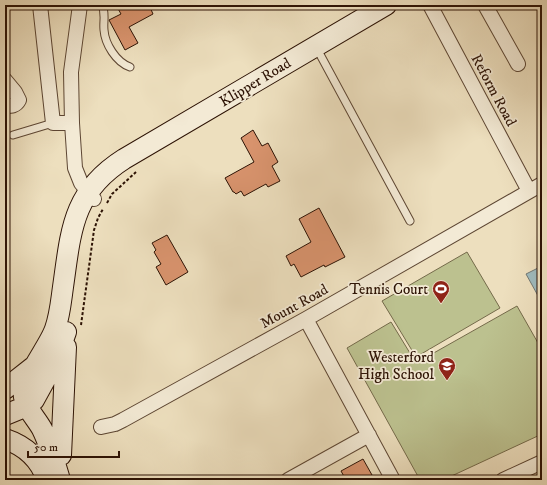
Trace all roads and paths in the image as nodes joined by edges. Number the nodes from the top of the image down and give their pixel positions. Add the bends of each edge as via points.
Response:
1 (40, 5) edge
2 (80, 5) edge
3 (102, 5) edge
4 (386, 5) edge
5 (430, 5) edge
6 (485, 5) edge
7 (315, 46) junction
8 (518, 64) dead end
9 (130, 68) dead end
10 (5, 80) edge
11 (5, 106) edge
12 (53, 123) junction
13 (72, 123) junction
14 (13, 134) dead end
15 (131, 165) junction
16 (542, 184) edge
17 (529, 191) junction
18 (91, 196) junction
19 (410, 221) dead end
20 (306, 319) junction
21 (74, 329) junction
22 (37, 363) junction
23 (5, 389) edge
24 (28, 400) junction
25 (5, 403) edge
26 (5, 415) edge
27 (101, 427) dead end
28 (369, 435) junction
29 (5, 439) edge
30 (61, 455) junction
31 (542, 462) edge
32 (47, 480) edge
33 (60, 480) edge
34 (288, 480) edge
35 (393, 480) edge
36 (503, 480) edge

1 - 12 street
2 - 13 street via 71,72
3 - 9 lane via 107,42 120,62
4 - 7 main road, Klipper Road
5 - 17 street, Reform Road
6 - 8 street
7 - 15 main road, Klipper Road
7 - 19 lane
10 - 11 street via 19,100 14,105
12 - 13 street
12 - 14 lane
13 - 18 street via 75,168 81,183
15 - 18 main road, Klipper Road
15 - 21 path via 98,218
16 - 17 street, Mount Road
17 - 20 street, Mount Road
18 - 21 main road, Klipper Road via 79,251
18 - 22 main road, Klipper Road via 76,215 70,236 57,322 48,346
20 - 27 street, Mount Road via 123,420
20 - 28 street
21 - 24 main road, Klipper Road
21 - 30 main road
22 - 23 main road
22 - 24 main road via 26,383
24 - 25 main road
24 - 26 main road
24 - 30 main road via 50,424
24 - 33 main road via 48,441
28 - 34 street
28 - 35 street
29 - 32 main road via 15,442 31,453
30 - 33 main road
31 - 36 street

